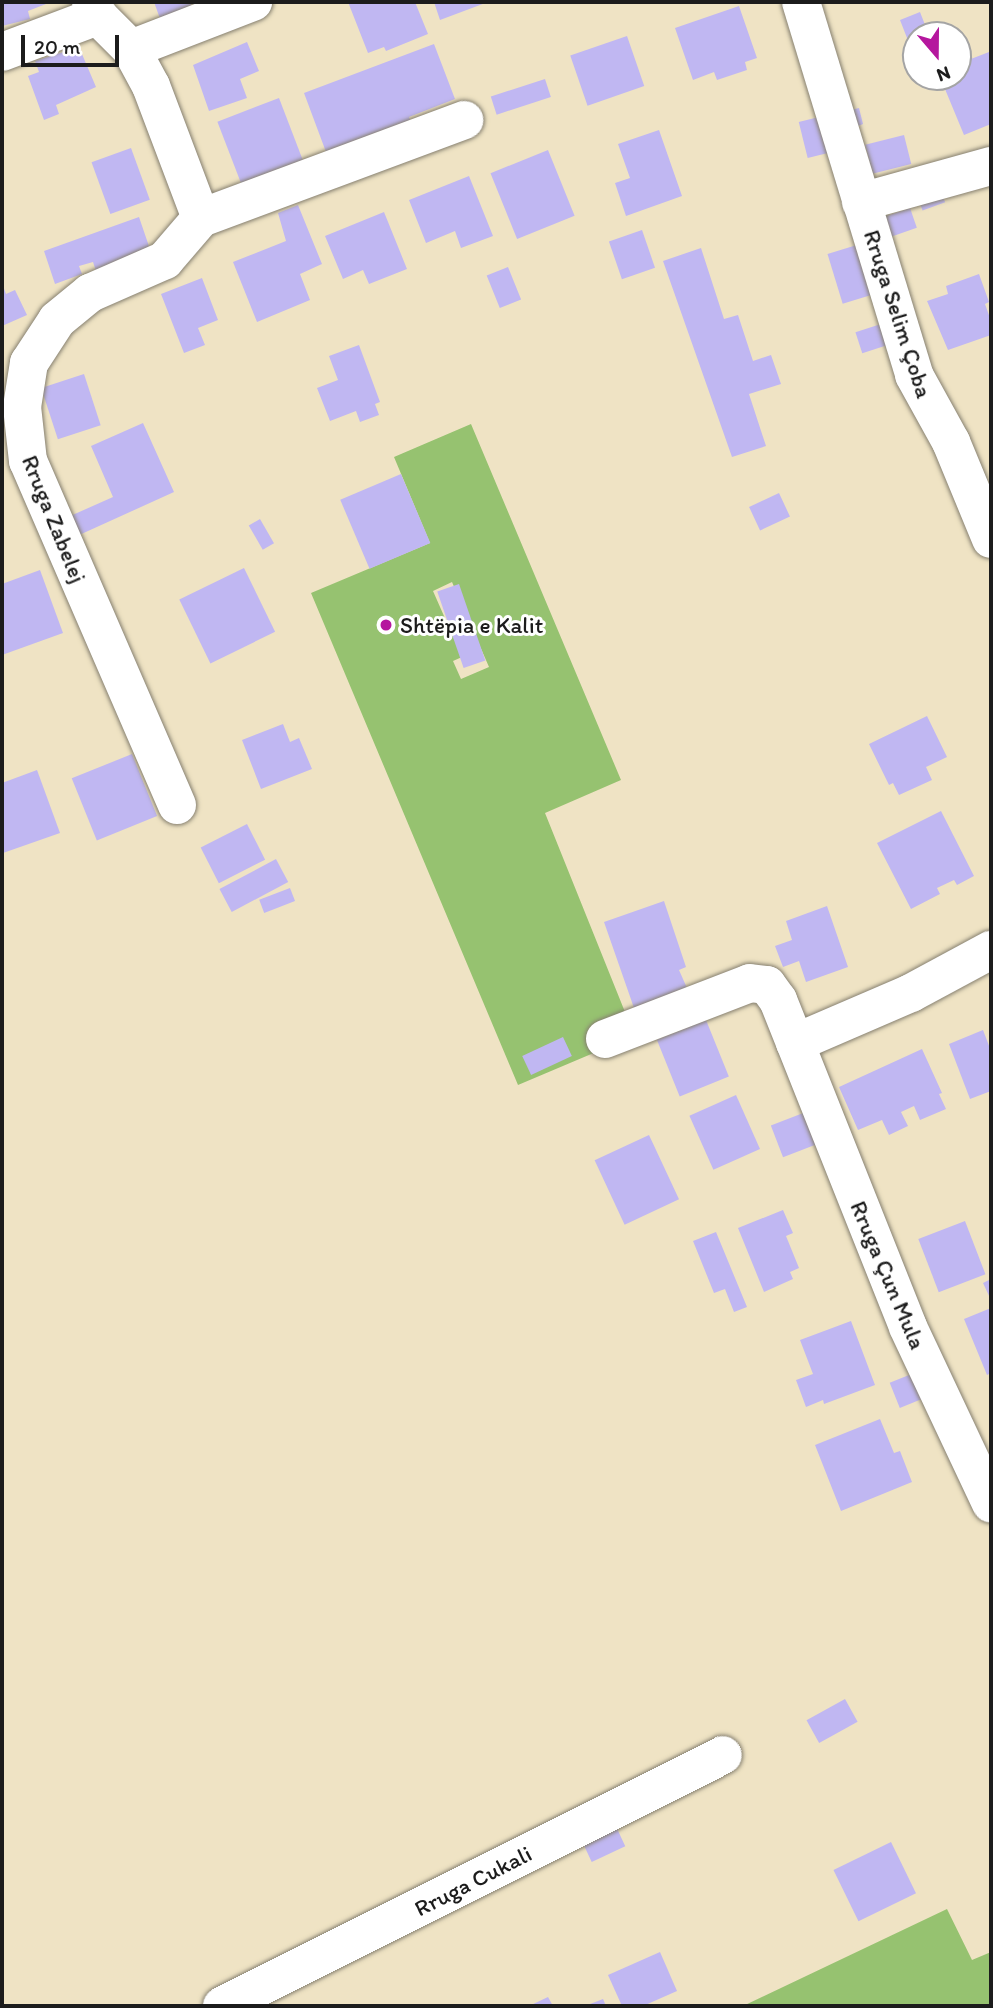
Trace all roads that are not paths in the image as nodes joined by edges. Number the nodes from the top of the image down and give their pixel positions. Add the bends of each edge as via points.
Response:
1 (253, 2) edge
2 (801, 2) edge
3 (95, 9) edge
4 (131, 49) junction
5 (2, 52) edge
6 (464, 120) dead end
7 (991, 166) edge
8 (861, 202) junction
9 (201, 218) junction
10 (991, 539) edge
11 (177, 805) dead end
12 (991, 950) edge
13 (605, 1039) dead end
14 (795, 1043) junction
15 (991, 1503) edge
16 (723, 1755) dead end
17 (222, 2006) edge

1 - 4 street
2 - 8 street, Rruga Selim Çoba
3 - 4 street
3 - 5 street
4 - 9 street via 170,130
6 - 9 street, Rruga Zabelej
7 - 8 street, Rruga Selim Çoba
8 - 10 street, Rruga Selim Çoba via 914,375 951,442
9 - 11 street, Rruga Zabelej via 165,260 90,293 57,320 29,363 22,407 28,461 40,493
12 - 14 street via 911,993
13 - 14 street, Rruga Çun Mula via 750,982 767,985
14 - 15 street, Rruga Çun Mula via 908,1327
16 - 17 street, Rruga Cukali

